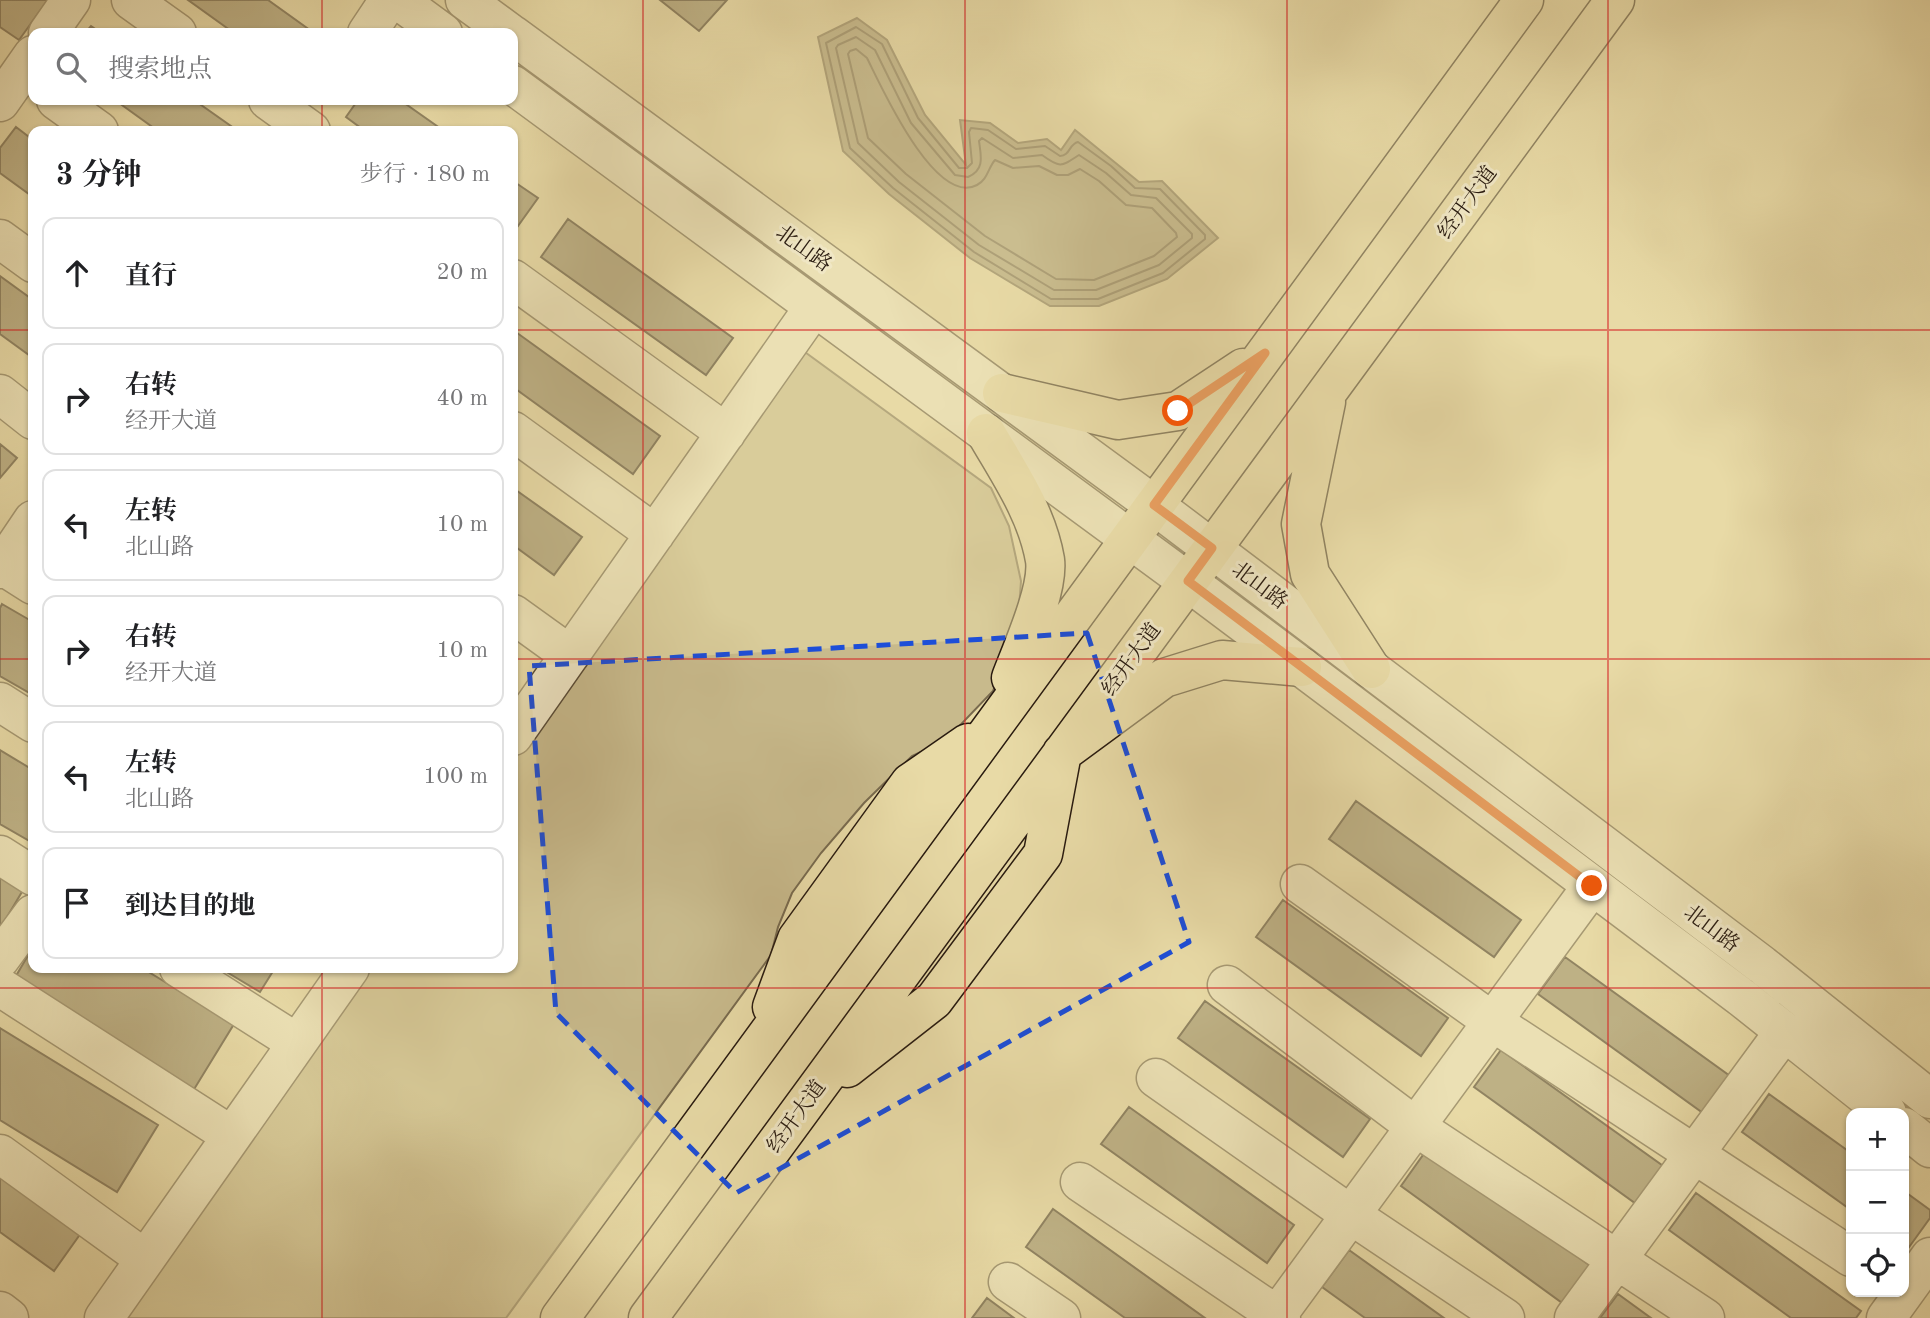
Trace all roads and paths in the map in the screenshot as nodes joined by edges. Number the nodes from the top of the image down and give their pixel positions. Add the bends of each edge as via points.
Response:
1 (71, 0) edge
2 (131, 0) edge
3 (389, 0) edge
4 (398, 0) edge
5 (465, 0) edge
6 (1524, 0) edge
7 (1615, 0) edge
8 (51, 28) edge
9 (170, 28) edge
10 (370, 28) edge
11 (436, 28) edge
12 (503, 28) edge
13 (518, 39) edge
14 (518, 89) edge
15 (62, 105) edge
16 (277, 105) edge
17 (309, 122) edge
18 (92, 126) edge
19 (0, 239) edge
20 (28, 259) edge
21 (518, 265) edge
22 (814, 307) junction
23 (1265, 353) junction
24 (1328, 390) junction
25 (1002, 393) junction
26 (0, 394) edge
27 (28, 417) edge
28 (726, 433) junction
29 (986, 433) junction
30 (518, 435) edge
31 (1154, 505) junction
32 (28, 531) edge
33 (655, 534) junction
34 (1129, 539) junction
35 (1212, 548) junction
36 (9, 571) edge
37 (1188, 581) junction
38 (518, 618) edge
39 (570, 655) junction
40 (1302, 667) junction
41 (1371, 670) junction
42 (0, 702) edge
43 (28, 720) edge
44 (993, 726) junction
45 (518, 729) edge
46 (1062, 753) junction
47 (0, 855) edge
48 (28, 873) edge
49 (1300, 884) dead end
50 (1592, 886) junction
51 (28, 921) edge
52 (0, 959) edge
53 (187, 973) edge
54 (346, 973) edge
55 (1227, 985) dead end
56 (0, 987) edge
57 (1493, 1022) junction
58 (1784, 1032) junction
59 (297, 1043) junction
60 (1156, 1078) dead end
61 (1930, 1099) edge
62 (1880, 1108) edge
63 (1416, 1127) junction
64 (1909, 1131) edge
65 (232, 1136) junction
66 (1930, 1148) edge
67 (0, 1154) edge
68 (1694, 1154) junction
69 (1080, 1182) dead end
70 (1350, 1215) junction
71 (1846, 1254) edge
72 (1930, 1257) edge
73 (145, 1259) junction
74 (1617, 1260) junction
75 (1008, 1282) dead end
76 (1906, 1303) edge
77 (0, 1311) edge
78 (1277, 1317) edge
79 (9, 1318) edge
80 (103, 1318) edge
81 (560, 1318) edge
82 (648, 1318) edge
83 (1060, 1318) edge
84 (1505, 1318) edge
85 (1574, 1318) edge
86 (1705, 1318) edge

1 - 8 street
2 - 9 street
3 - 10 street
4 - 11 street
5 - 12 street, 北山路
6 - 23 main road
7 - 24 main road, 经开大道
13 - 25 street, 北山路
14 - 22 street, 北山路
15 - 18 street
16 - 17 street
19 - 20 street
21 - 28 street
22 - 28 street
22 - 29 street, 北山路
23 - 25 main road via 1178,411 1118,420
23 - 31 main road
24 - 35 main road, 经开大道
24 - 41 main road via 1301,524 1310,574
25 - 31 street, 北山路
26 - 27 street
28 - 33 street
29 - 34 street, 北山路
29 - 44 main road via 1027,504 1045,561 1040,602
30 - 33 street
31 - 34 main road
31 - 35 street, 北山路
32 - 36 street
33 - 39 street
34 - 37 street, 北山路
34 - 44 main road
35 - 37 main road, 经开大道
35 - 41 street, 北山路
37 - 40 street, 北山路
37 - 46 main road, 经开大道
38 - 39 street
39 - 45 street
40 - 46 main road via 1222,660 1164,678
40 - 50 street, 北山路
41 - 61 street, 北山路 via 1762,965
42 - 43 street
44 - 81 main road
46 - 82 main road, 经开大道
47 - 48 street
49 - 57 street
50 - 57 street
50 - 58 street, 北山路
51 - 52 street
53 - 59 street
54 - 59 street
55 - 63 street
56 - 65 street
57 - 63 street
57 - 68 street
58 - 62 street, 北山路
58 - 68 street
59 - 65 street
60 - 70 street
63 - 70 street
63 - 74 street
64 - 66 street
65 - 73 street
67 - 73 street
68 - 71 street
68 - 74 street
69 - 78 street
70 - 78 street
70 - 84 street
72 - 76 street
73 - 80 street
74 - 85 street
74 - 86 street
75 - 83 street
77 - 79 street

